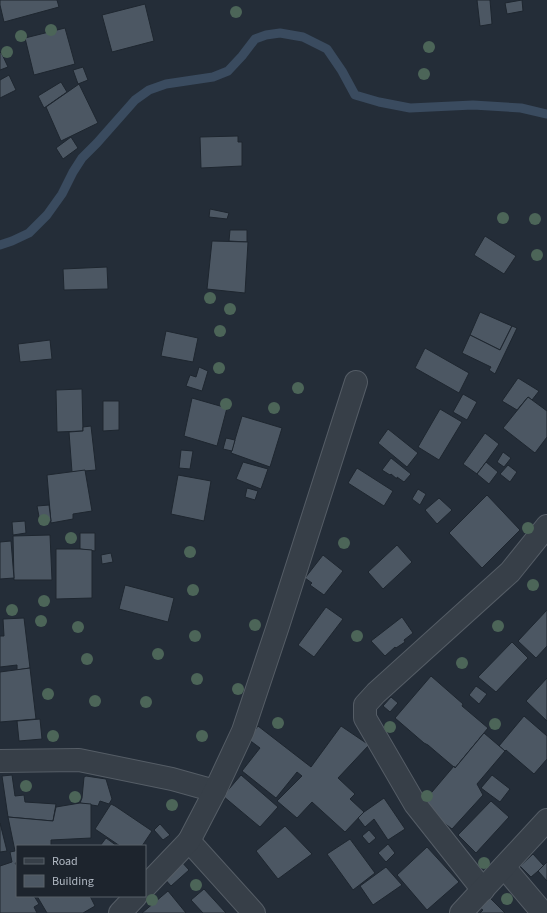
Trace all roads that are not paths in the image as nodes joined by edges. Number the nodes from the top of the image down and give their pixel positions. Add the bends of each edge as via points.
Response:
1 (356, 382) dead end
2 (547, 526) edge
3 (0, 761) edge
4 (215, 791) junction
5 (547, 820) edge
6 (189, 841) junction
7 (504, 867) junction
8 (146, 885) edge
9 (483, 890) junction
10 (135, 897) edge
11 (120, 913) edge
12 (254, 913) edge
13 (461, 913) edge
14 (543, 913) edge

1 - 4 street via 243,731
2 - 9 street via 510,572 365,705 365,718 415,804
3 - 4 street via 79,760 172,779
4 - 6 street
5 - 7 street
6 - 8 street
6 - 12 street
7 - 9 street
7 - 14 street
9 - 13 street
10 - 11 street

